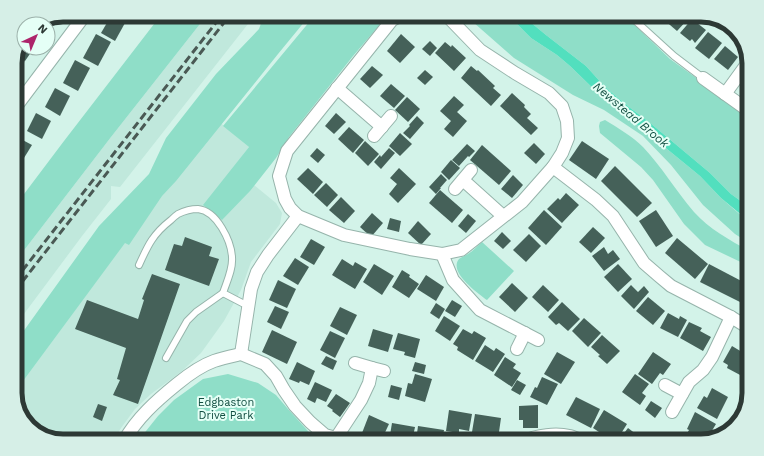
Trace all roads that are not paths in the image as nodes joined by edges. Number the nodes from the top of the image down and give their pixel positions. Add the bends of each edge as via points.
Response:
1 (80, 22) edge
2 (390, 22) edge
3 (453, 22) edge
4 (637, 22) edge
5 (742, 71) edge
6 (704, 78) joint
7 (337, 88) junction
8 (725, 94) junction
9 (22, 99) edge
10 (742, 106) edge
11 (391, 116) dead end
12 (382, 127) junction
13 (374, 136) dead end
14 (553, 167) junction
15 (471, 170) dead end
16 (298, 216) junction
17 (503, 216) junction
18 (442, 254) junction
19 (139, 265) dead end
20 (223, 292) junction
21 (248, 306) junction
22 (732, 317) junction
23 (742, 323) edge
24 (525, 333) junction
25 (538, 340) dead end
26 (517, 349) dead end
27 (241, 354) junction
28 (166, 358) dead end
29 (355, 363) dead end
30 (372, 368) junction
31 (384, 372) dead end
32 (665, 385) dead end
33 (682, 394) junction
34 (672, 412) dead end
35 (128, 434) edge
36 (323, 434) edge
37 (342, 434) edge

1 - 9 street
2 - 7 street
3 - 14 street via 480,50 549,93 562,106 567,121 568,138
4 - 6 lane via 674,56
5 - 8 street
6 - 8 street
7 - 12 street
7 - 16 street via 287,151 279,176 285,199
8 - 10 street
11 - 12 street
12 - 13 street
14 - 17 street via 522,202
14 - 22 street via 613,216 644,263 659,276 672,286
15 - 17 street via 459,184
16 - 18 street via 344,235
16 - 21 street via 258,272
17 - 18 street via 461,250
18 - 24 street via 454,280 480,310
19 - 20 lane via 150,242 161,228 178,214 200,209 210,214 221,226 230,244 230,272
20 - 21 lane
20 - 28 lane via 188,321
21 - 27 street
22 - 23 street
22 - 33 street via 712,357 703,370 689,382
24 - 25 street
24 - 26 street
27 - 35 street via 213,361 191,373 145,412
27 - 36 street via 265,364 295,406
29 - 30 street
30 - 31 street
30 - 37 street via 369,383
32 - 33 street
33 - 34 street

